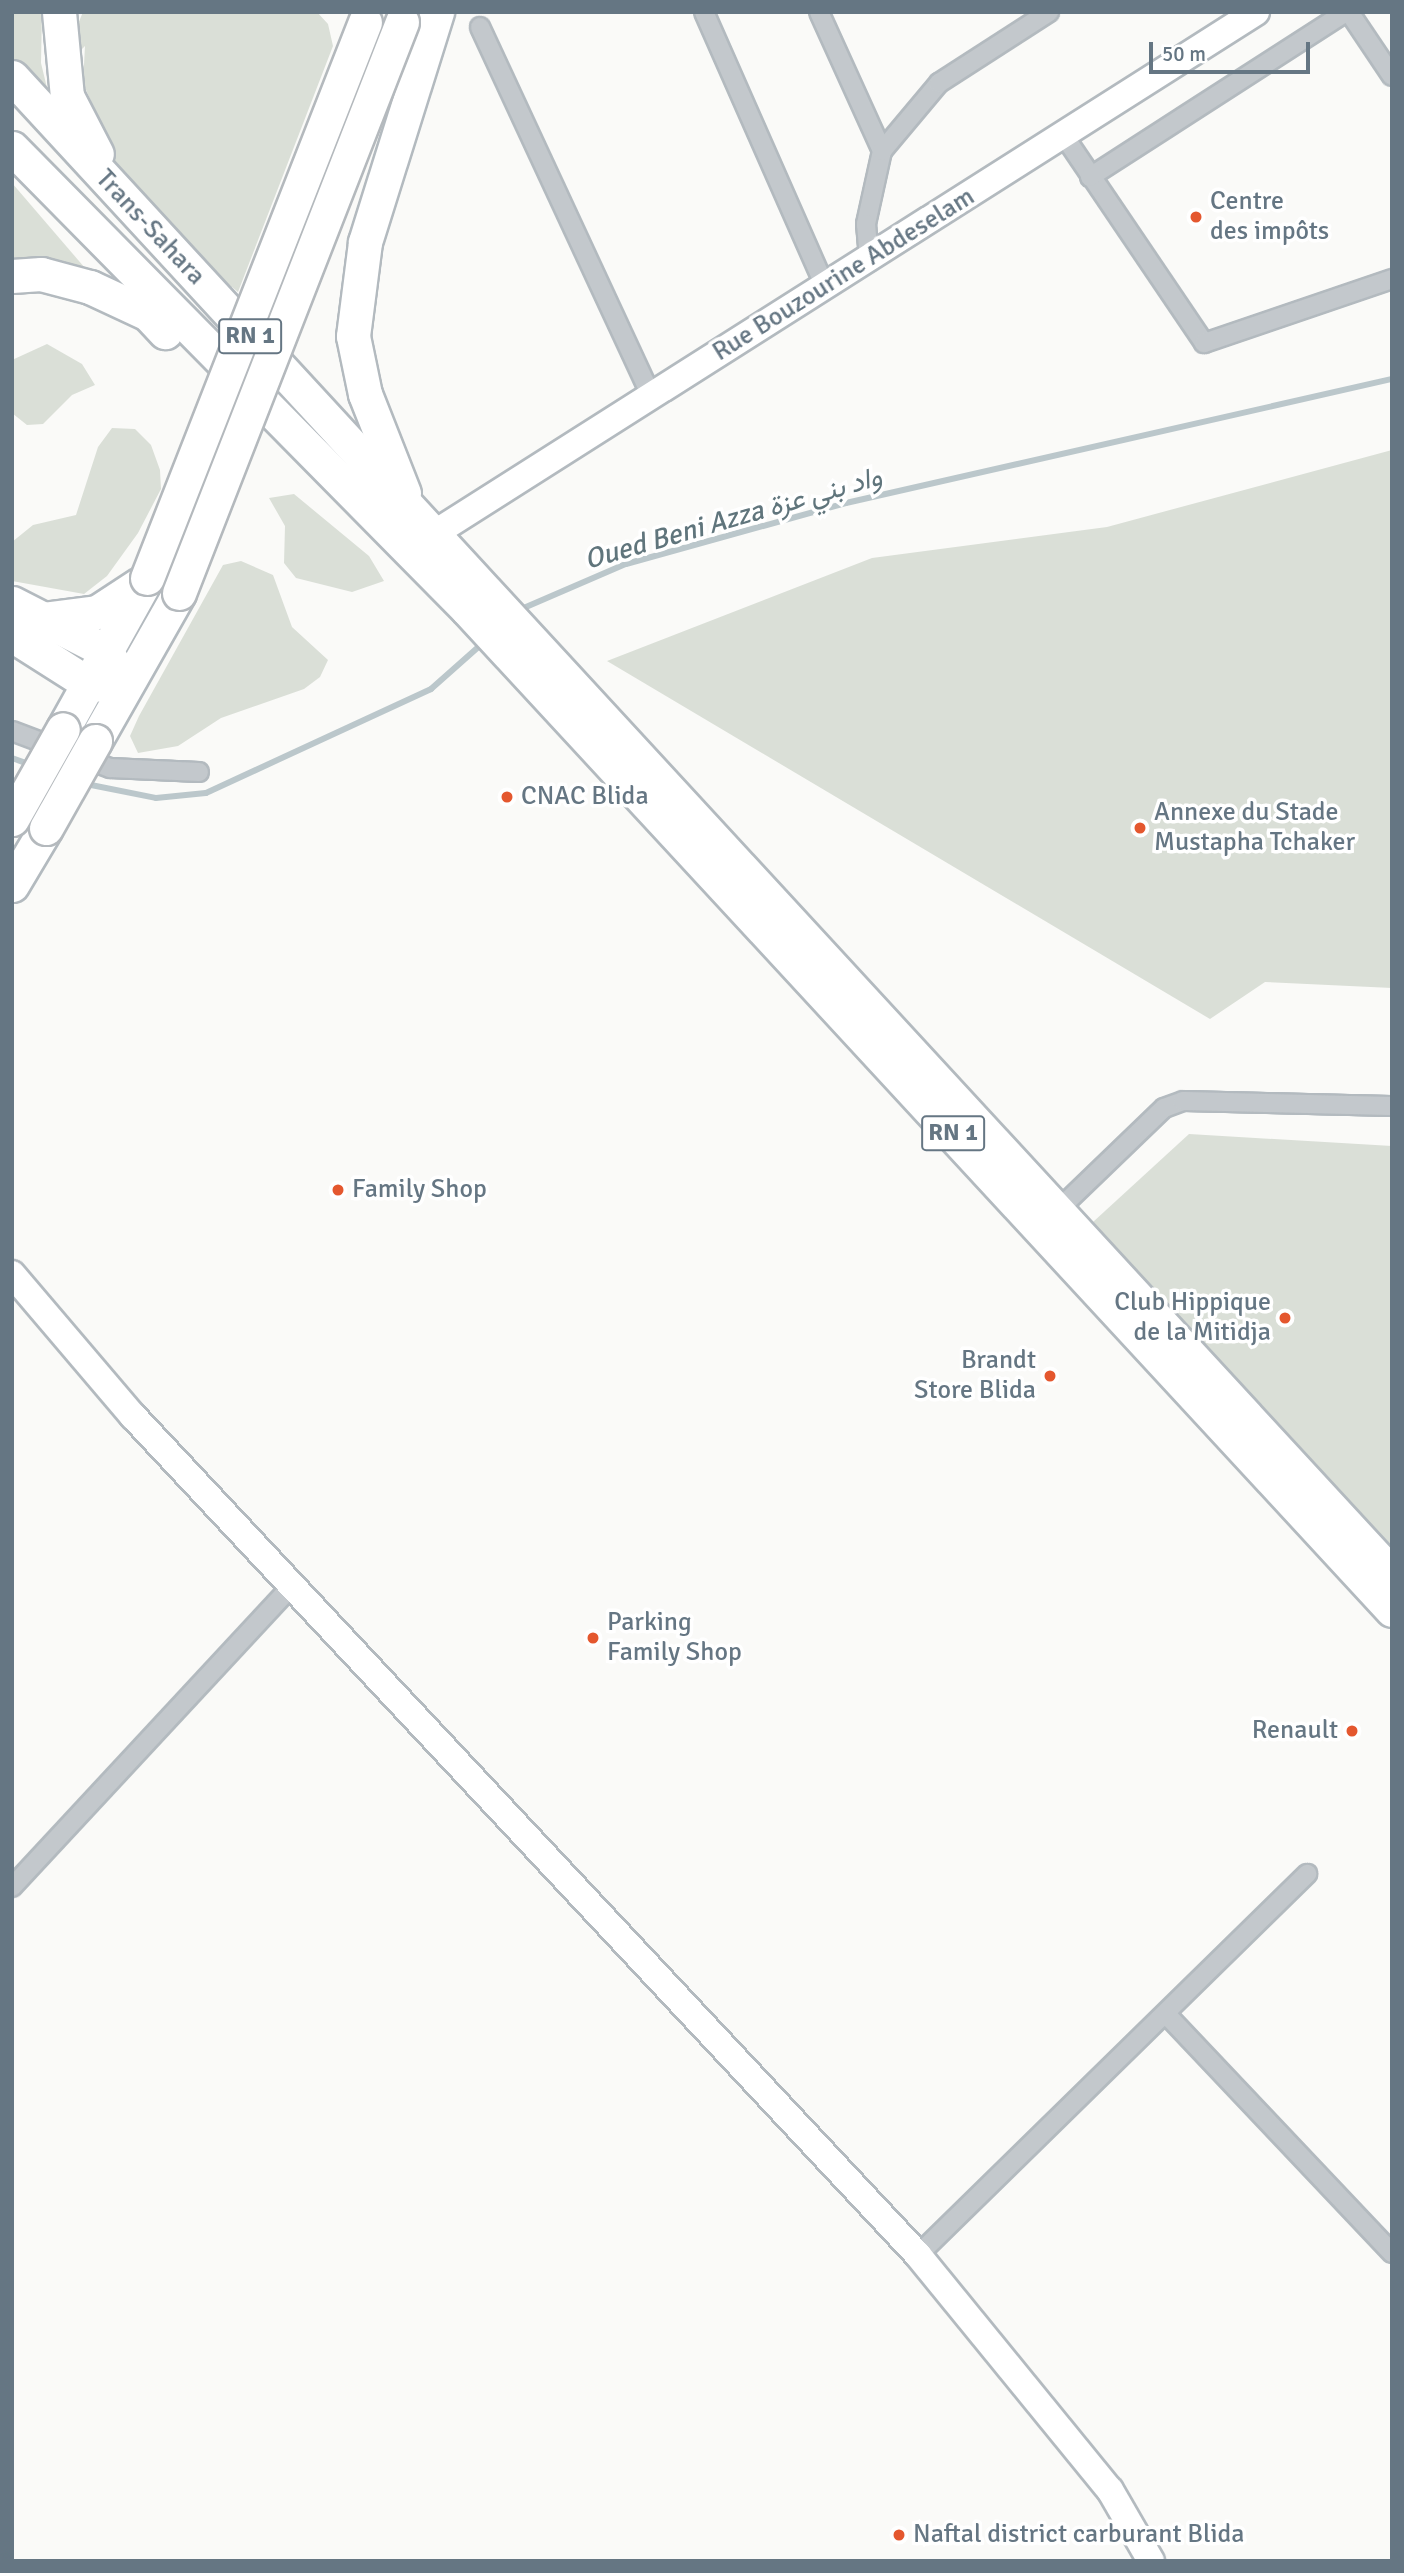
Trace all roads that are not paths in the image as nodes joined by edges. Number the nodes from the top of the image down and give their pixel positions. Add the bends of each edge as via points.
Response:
1 (59, 12) edge
2 (437, 12) edge
3 (704, 12) edge
4 (819, 12) edge
5 (1049, 12) edge
6 (1256, 12) edge
7 (1348, 12) edge
8 (367, 16) edge
9 (404, 16) edge
10 (480, 27) dead end
11 (1392, 76) edge
12 (12, 77) edge
13 (1064, 136) junction
14 (12, 148) edge
15 (882, 150) junction
16 (1090, 177) junction
17 (116, 190) junction
18 (869, 262) junction
19 (12, 276) edge
20 (1392, 279) edge
21 (826, 288) junction
22 (217, 362) junction
23 (650, 394) junction
24 (423, 525) junction
25 (147, 579) junction
26 (477, 602) junction
27 (12, 603) edge
28 (42, 618) junction
29 (12, 635) edge
30 (523, 650) junction
31 (106, 651) junction
32 (89, 684) junction
33 (128, 686) junction
34 (12, 731) edge
35 (199, 772) dead end
36 (12, 819) edge
37 (12, 886) edge
38 (1392, 1106) edge
39 (1058, 1210) junction
40 (12, 1274) edge
41 (1392, 1574) edge
42 (293, 1585) junction
43 (1392, 1610) edge
44 (1307, 1874) dead end
45 (12, 1887) edge
46 (1166, 2014) junction
47 (1392, 2253) edge
48 (918, 2255) junction
49 (1151, 2561) edge

1 - 17 highway via 67,96
2 - 24 highway via 365,242 353,336 365,394
3 - 21 street
4 - 15 street
5 - 15 street via 939,83
6 - 13 street, Rue Bouzourine Abdeselam
7 - 11 street
7 - 16 street
8 - 25 highway, bridge
9 - 33 highway, bridge via 179,593
10 - 23 street
12 - 17 highway, Trans-Sahara / RN 1
13 - 16 street
13 - 18 street, Rue Bouzourine Abdeselam
14 - 22 highway, RN 1
15 - 18 street via 866,224
16 - 20 street via 1204,343
17 - 24 highway, Trans-Sahara / RN 1
18 - 21 street, Rue Bouzourine Abdeselam
19 - 22 highway via 41,274 90,287 148,314
21 - 23 street, Rue Bouzourine Abdeselam
22 - 26 highway, RN 1
23 - 24 street, Rue Bouzourine Abdeselam
24 - 26 highway, Trans-Sahara / RN 1
25 - 28 highway via 97,612
25 - 31 highway
26 - 30 highway, RN 1
27 - 28 highway
28 - 31 highway
29 - 32 highway
30 - 39 highway, RN 1
30 - 43 highway, RN 1
31 - 32 highway
31 - 33 highway
32 - 33 highway
32 - 36 highway, bridge
33 - 37 highway, bridge
34 - 35 street via 110,768
38 - 39 street via 1183,1101 1164,1108
39 - 41 highway, RN 1
40 - 42 street via 133,1416
42 - 45 street
42 - 48 street
44 - 46 street
46 - 47 street
46 - 48 street
48 - 49 street via 1110,2490

